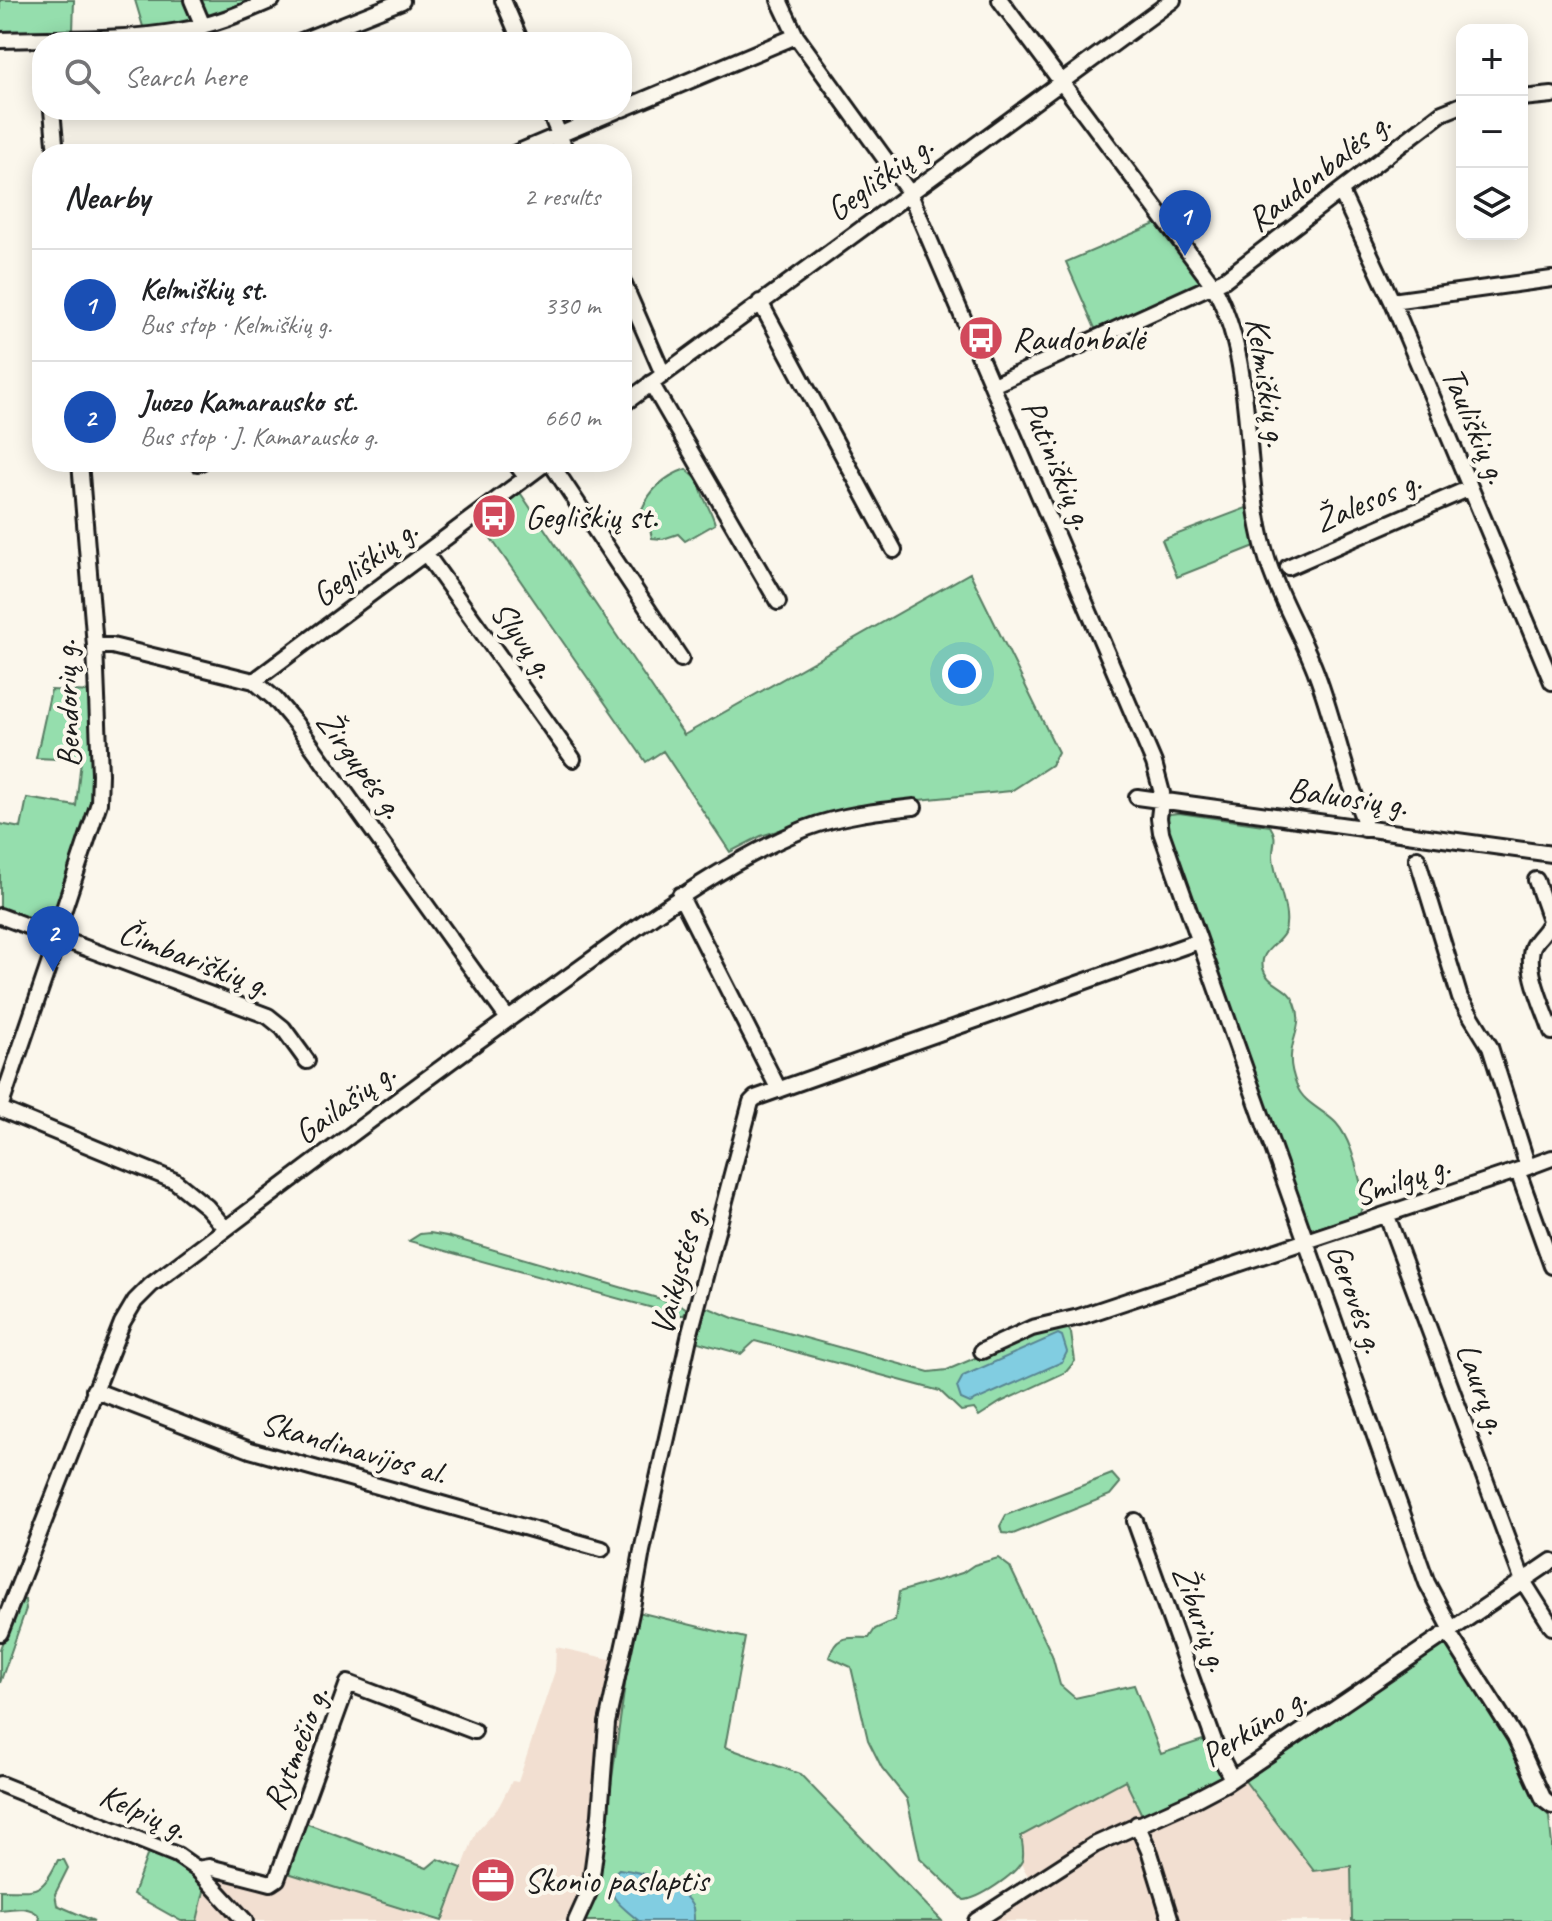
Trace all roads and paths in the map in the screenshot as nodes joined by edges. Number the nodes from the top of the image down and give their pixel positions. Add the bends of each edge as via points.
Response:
1 (192, 0) edge
2 (272, 0) edge
3 (503, 0) edge
4 (779, 0) edge
5 (1000, 0) edge
6 (1173, 0) edge
7 (402, 1) edge
8 (203, 26) junction
9 (166, 32) edge
10 (324, 32) edge
11 (517, 32) edge
12 (796, 36) junction
13 (0, 40) edge
14 (32, 40) edge
15 (1061, 81) junction
16 (1552, 95) edge
17 (1528, 97) edge
18 (632, 104) edge
19 (1456, 107) edge
20 (53, 120) edge
21 (553, 120) edge
22 (594, 120) edge
23 (559, 135) junction
24 (55, 144) edge
25 (538, 144) edge
26 (563, 144) edge
27 (909, 192) junction
28 (1341, 192) junction
29 (1552, 279) edge
30 (1213, 285) junction
31 (1392, 301) junction
32 (760, 302) junction
33 (632, 308) edge
34 (657, 379) junction
35 (993, 385) junction
36 (632, 398) edge
37 (81, 472) edge
38 (522, 472) edge
39 (533, 472) edge
40 (555, 472) edge
41 (526, 477) junction
42 (1470, 488) junction
43 (894, 550) dead end
44 (426, 554) junction
45 (1288, 567) dead end
46 (778, 602) dead end
47 (95, 646) junction
48 (681, 659) dead end
49 (254, 681) junction
50 (1552, 682) edge
51 (573, 759) dead end
52 (1137, 797) dead end
53 (1162, 800) junction
54 (914, 807) dead end
55 (1364, 829) junction
56 (1552, 854) edge
57 (1417, 858) dead end
58 (1536, 880) dead end
59 (680, 895) junction
60 (0, 916) edge
61 (58, 938) junction
62 (1199, 941) junction
63 (508, 1019) junction
64 (1552, 1032) edge
65 (307, 1061) dead end
66 (779, 1090) junction
67 (0, 1109) edge
68 (1552, 1158) edge
69 (1524, 1174) junction
70 (1387, 1216) junction
71 (224, 1227) junction
72 (1306, 1242) junction
73 (1552, 1266) edge
74 (982, 1351) dead end
75 (94, 1390) junction
76 (1135, 1521) dead end
77 (602, 1549) dead end
78 (1552, 1561) edge
79 (1523, 1581) junction
80 (1552, 1627) edge
81 (1450, 1631) junction
82 (0, 1633) edge
83 (474, 1731) dead end
84 (1232, 1779) junction
85 (0, 1784) edge
86 (1552, 1806) edge
87 (1137, 1824) junction
88 (197, 1869) junction
89 (245, 1921) edge
90 (576, 1921) edge
91 (976, 1921) edge
92 (1171, 1921) edge

1 - 8 street
2 - 8 street
3 - 11 street
4 - 12 street, Putiniškių g.
5 - 15 street, Kelmiškių g.
6 - 15 street, Gegliškių g.
7 - 10 street
8 - 9 street
12 - 18 street
12 - 27 street, Putiniškių g.
13 - 14 street
15 - 27 street, Gegliškių g.
15 - 30 street, Kelmiškių g.
16 - 17 street
19 - 28 street, Raudonbalės g.
20 - 24 street
21 - 23 street
22 - 23 street
23 - 25 street
23 - 26 street
27 - 32 street, Gegliškių g.
27 - 35 street, Putiniškių g.
28 - 30 street, Raudonbalės g.
28 - 31 street, Tauliškių g.
29 - 31 street
30 - 35 street, Raudonbalės g.
30 - 55 street, Kelmiškių g. via 1232,329 1265,552 1318,676
31 - 42 street, Tauliškių g.
32 - 34 street, Gegliškių g.
32 - 43 street
33 - 34 street
34 - 36 street, Gegliškių g.
34 - 46 street
35 - 53 street, Putiniškių g. via 1154,763
37 - 47 street, Bendorių g.
38 - 41 street
39 - 41 street, Gegliškių g.
40 - 48 street
41 - 44 street, Gegliškių g.
42 - 45 street, Žalesos g.
42 - 50 street, Tauliškių g.
44 - 49 street, Gegliškių g.
44 - 51 street, Slyvų g.
47 - 49 street, Žirgupės g.
47 - 61 street, Bendorių g. via 99,803
49 - 63 street, Žirgupės g. via 296,724
52 - 53 street, Baluosių g.
53 - 55 street, Baluosių g.
53 - 62 street, Gerovės g. via 1161,832
54 - 59 street, Gailašių g. via 809,827
55 - 56 street, Baluosių g.
57 - 69 street via 1460,998 1490,1047
58 - 64 street via 1550,920 1530,960
59 - 63 street, Gailašių g.
59 - 66 street
60 - 61 street, Čimbariškių g.
61 - 65 street, Čimbariškių g. via 268,1016
61 - 67 street, Bendorių g.
62 - 66 street, Vaikystės g.
62 - 72 street, Gerovės g.
63 - 71 street, Gailašių g.
66 - 90 street, Vaikystės g. via 755,1098 747,1110 709,1256 607,1723 590,1890
67 - 71 street via 175,1181
68 - 69 street, Smilgų g.
69 - 70 street, Smilgų g.
69 - 73 street
70 - 72 street, Smilgų g.
70 - 79 street, Laurų g.
71 - 75 street, Gailašių g. via 135,1301
72 - 74 street, Smilgų g. via 1032,1328
72 - 81 street, Gerovės g. via 1427,1583
75 - 77 street, Skandinavijos al. via 250,1450
75 - 82 street, Gailašių g.
76 - 84 street, Žiburių g.
78 - 79 street, Perkūno g.
79 - 80 street, Laurų g.
79 - 81 street, Perkūno g.
81 - 84 street, Perkūno g.
81 - 86 street, Gerovės g.
83 - 88 street, Rytmečio g. via 348,1683 277,1879 271,1883 209,1867
84 - 87 street, Perkūno g.
85 - 88 street, Kelpių g. via 177,1855
87 - 91 street, Perkūno g. via 1094,1845
87 - 92 street
88 - 89 street, Kelpių g.

